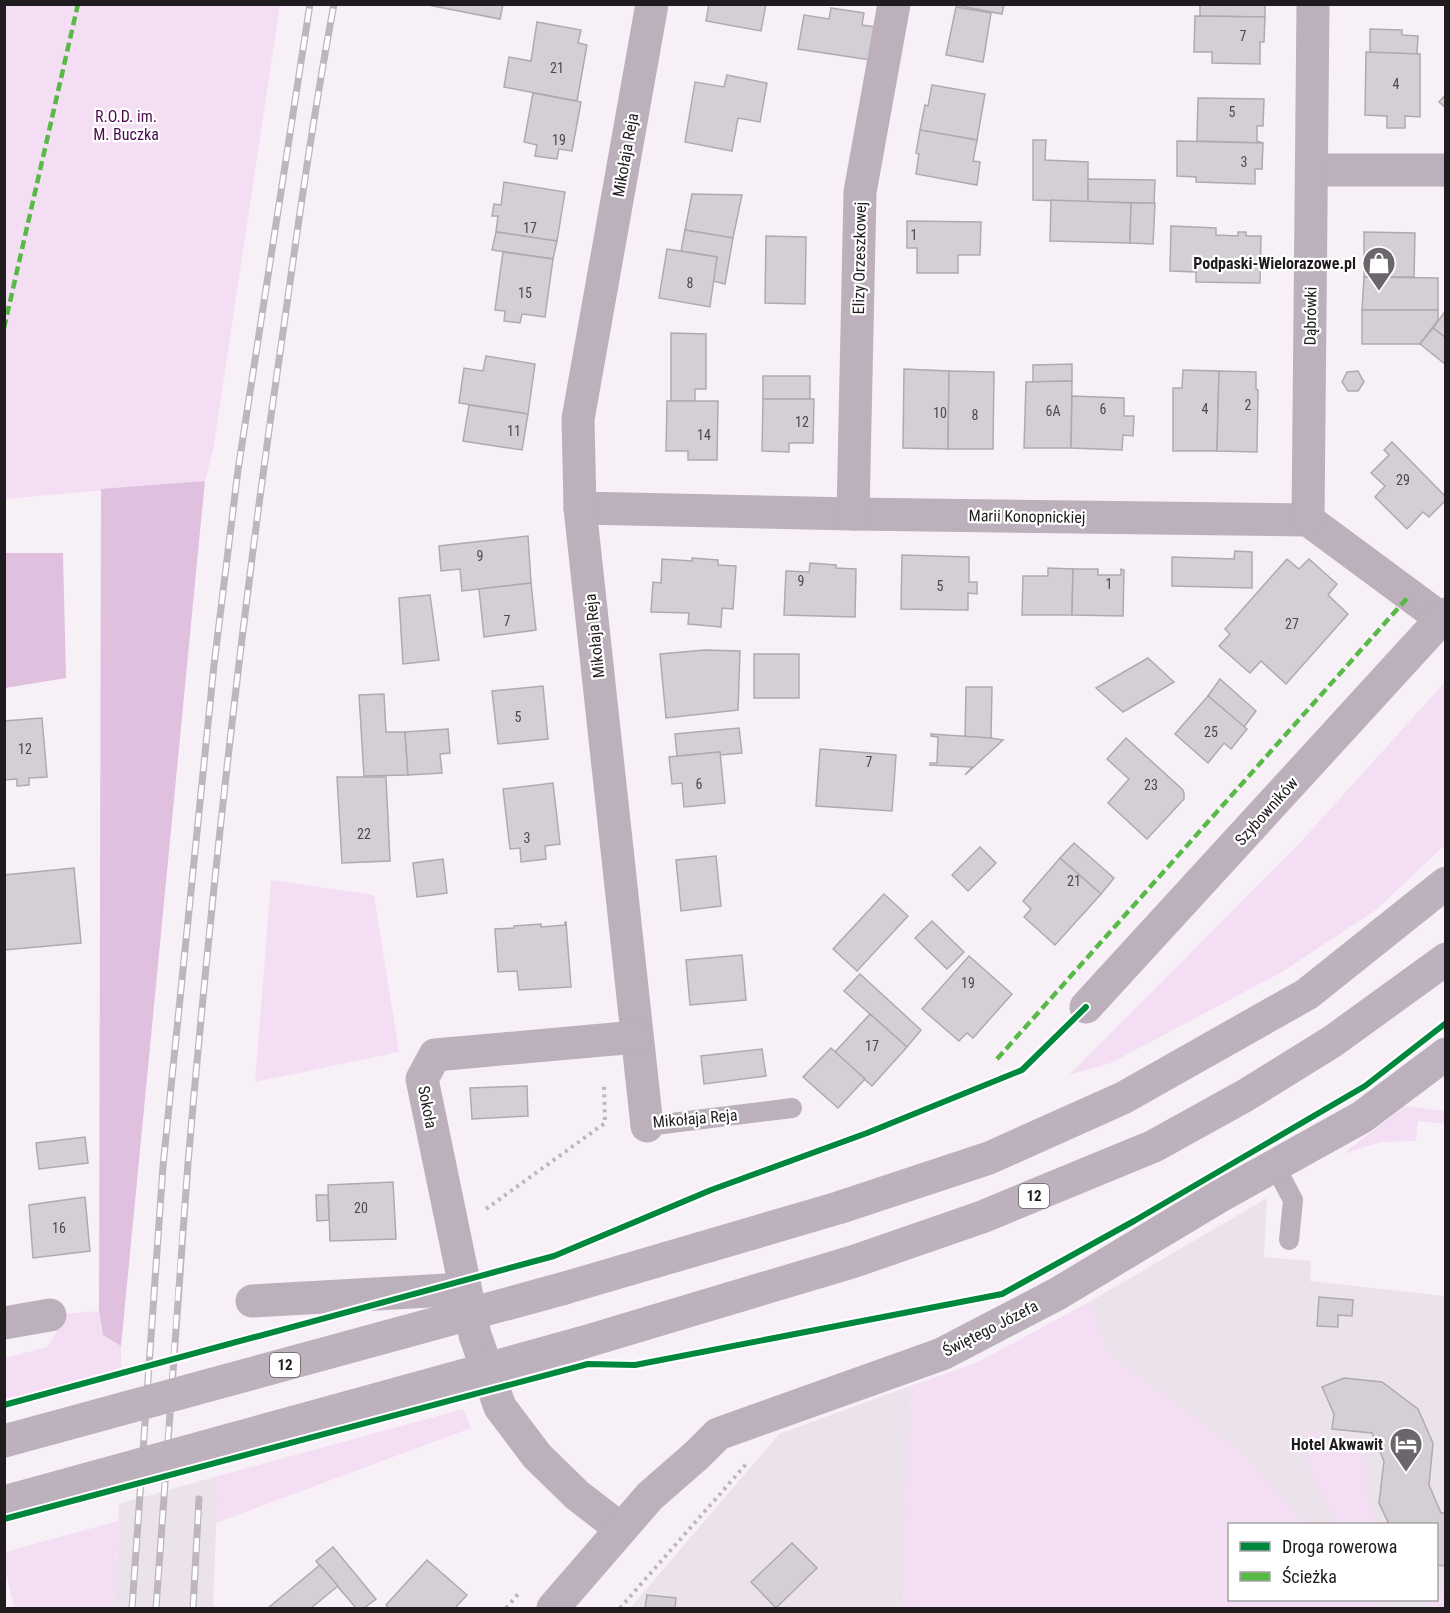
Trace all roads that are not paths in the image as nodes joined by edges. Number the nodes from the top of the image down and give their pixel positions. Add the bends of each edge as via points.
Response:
1 (652, 4) edge
2 (894, 4) edge
3 (1313, 4) edge
4 (1312, 170) junction
5 (1446, 171) edge
6 (580, 507) junction
7 (853, 514) junction
8 (1308, 520) junction
9 (1444, 616) edge
10 (1446, 883) edge
11 (1446, 959) edge
12 (1086, 1007) road end
13 (636, 1037) junction
14 (1446, 1054) edge
15 (792, 1108) dead end
16 (647, 1126) joint
17 (1275, 1166) junction
18 (1289, 1240) dead end
19 (465, 1289) junction
20 (252, 1301) dead end
21 (50, 1315) dead end
22 (4, 1323) edge
23 (4, 1441) edge
24 (4, 1502) edge
25 (621, 1529) junction
26 (553, 1608) edge

1 - 6 street, Mikołaja Reja via 578,419
2 - 7 street, Elizy Orzeszkowej via 860,192
3 - 4 street, Dąbrówki
4 - 5 street
4 - 8 street, Dąbrówki
6 - 7 street, Marii Konopnickiej
6 - 13 street, Mikołaja Reja
7 - 8 street, Marii Konopnickiej
8 - 9 street
9 - 12 street, Szybowników
10 - 23 main road, 12, bridge via 1307,994 1123,1098 988,1158 838,1208 565,1288
11 - 24 main road, 12, bridge via 1333,1041 1246,1095 1154,1146 982,1217 852,1262 581,1343
13 - 16 street, Mikołaja Reja
13 - 19 street, Sokoła via 435,1055 422,1079
14 - 17 street, Świętego Józefa via 1362,1117
15 - 16 lane, Mikołaja Reja
17 - 18 lane via 1293,1200
17 - 25 street, Świętego Józefa via 1057,1293 942,1354 718,1434 650,1496
19 - 20 street
19 - 25 street, Sokoła via 475,1335 500,1407 537,1456 577,1495
21 - 22 street
25 - 26 street, Świętego Józefa

